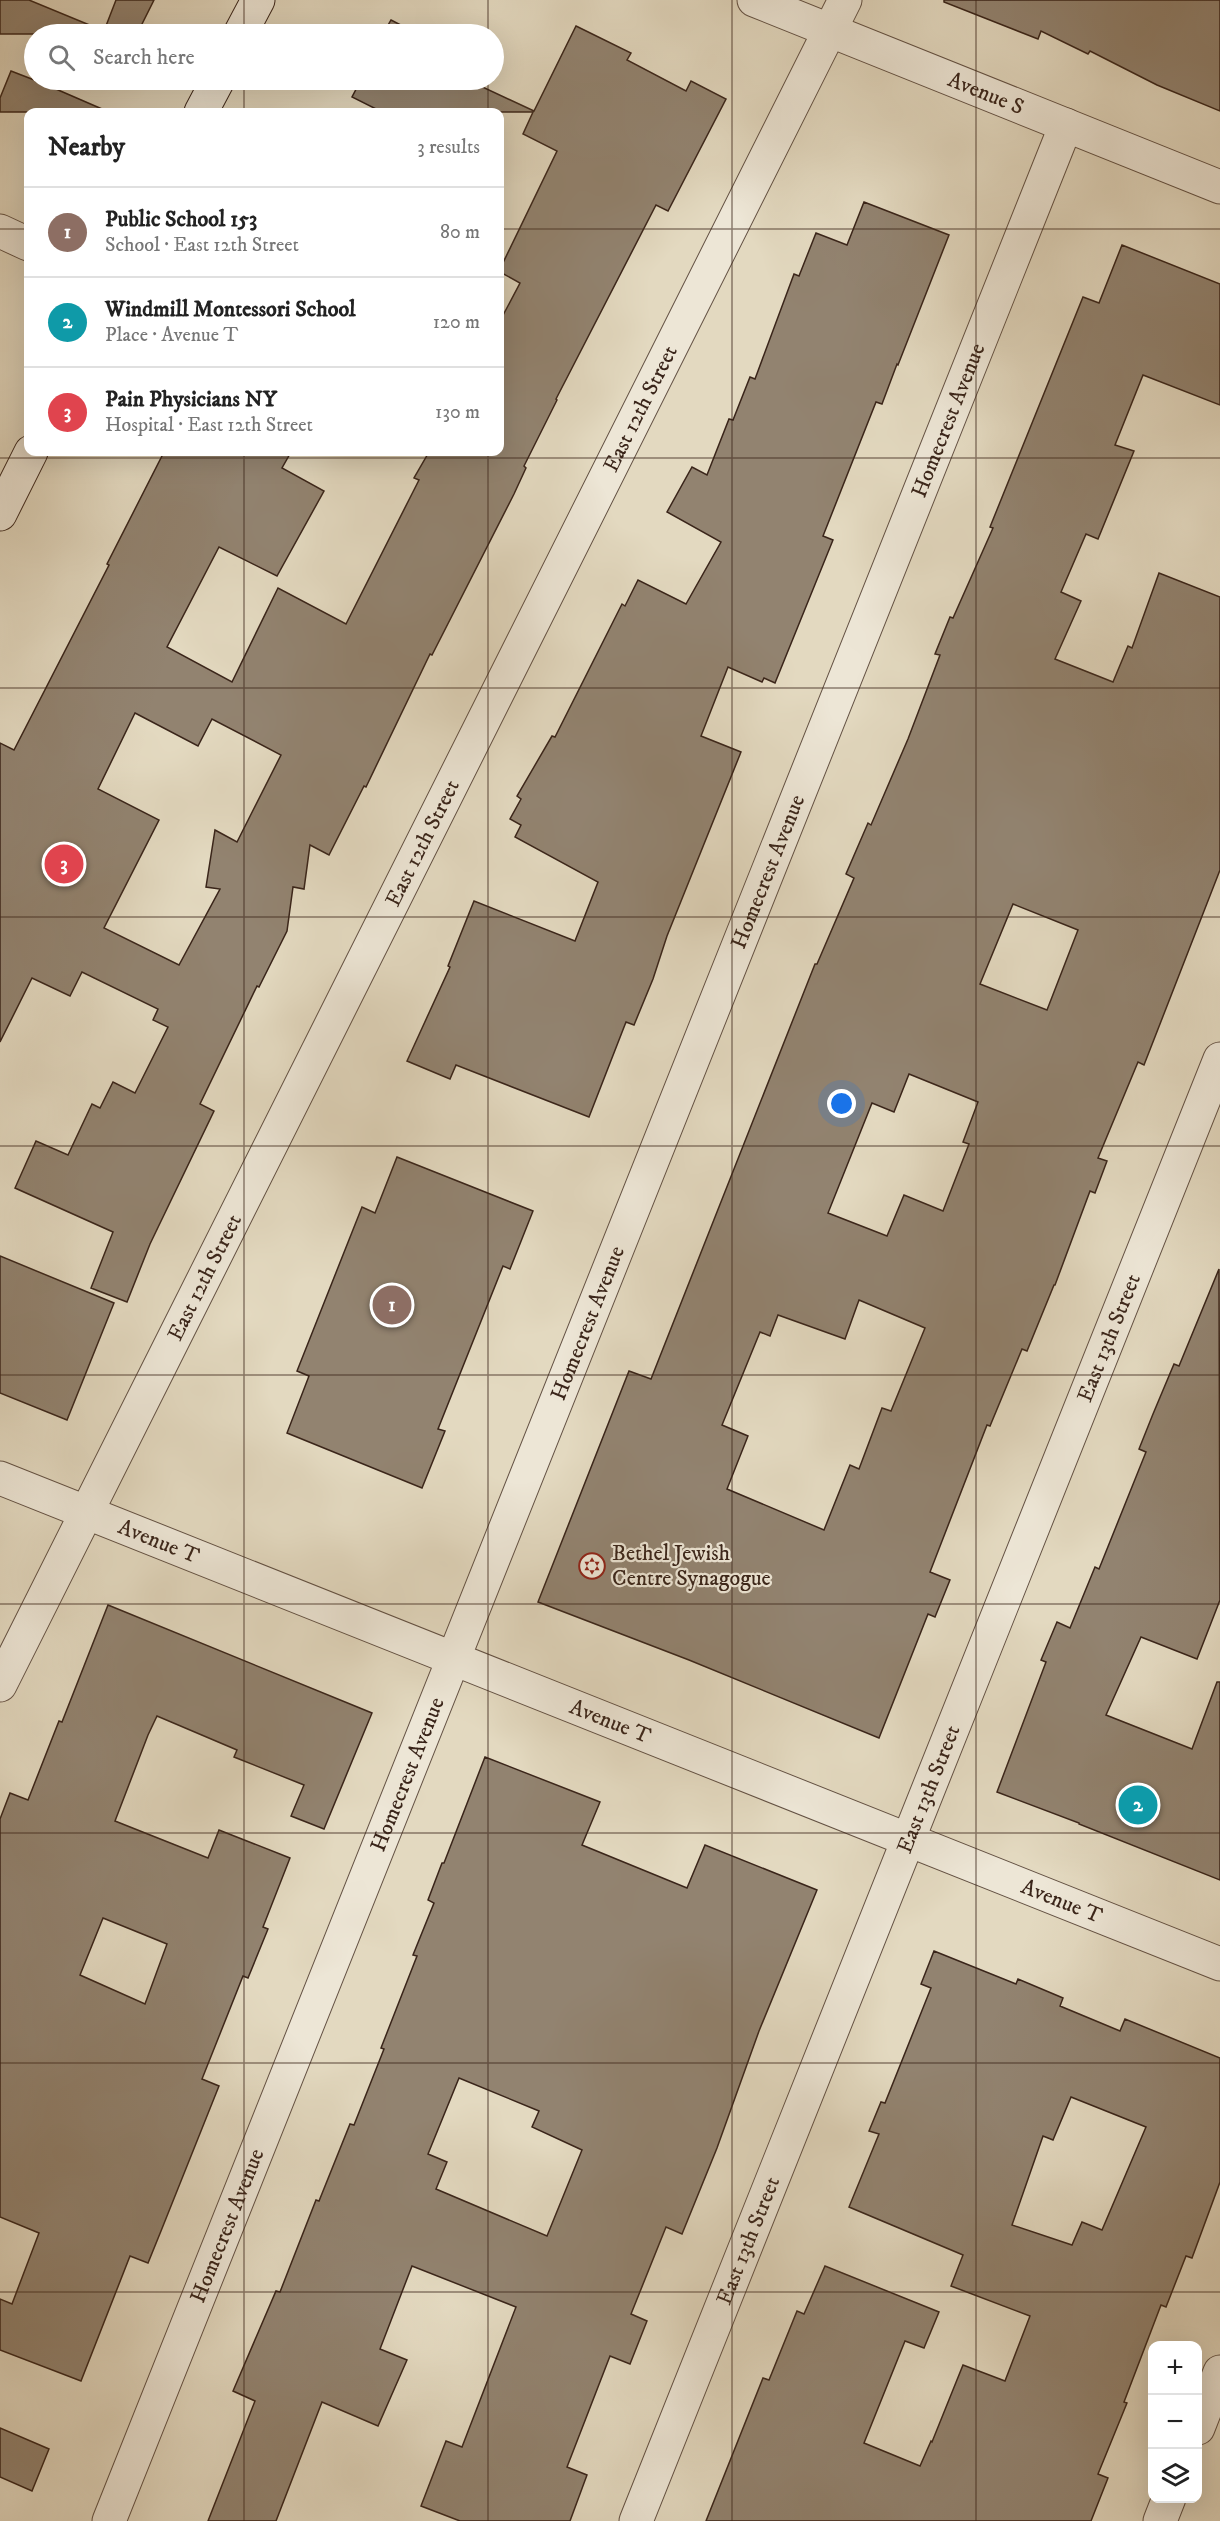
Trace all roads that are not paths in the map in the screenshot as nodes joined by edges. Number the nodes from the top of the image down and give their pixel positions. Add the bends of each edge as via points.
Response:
1 (258, 0) edge
2 (754, 0) edge
3 (845, 0) edge
4 (245, 24) edge
5 (830, 30) junction
6 (213, 90) edge
7 (203, 108) edge
8 (1066, 125) junction
9 (1220, 186) edge
10 (0, 231) edge
11 (24, 242) edge
12 (29, 456) edge
13 (0, 514) edge
14 (1220, 1059) edge
15 (0, 1478) edge
16 (87, 1512) junction
17 (454, 1659) junction
18 (0, 1685) edge
19 (908, 1840) junction
20 (1220, 1965) edge
21 (1220, 2372) edge
22 (1202, 2416) edge
23 (1167, 2503) edge
24 (109, 2521) edge
25 (636, 2521) edge
26 (1160, 2521) edge

1 - 4 street
2 - 5 street, Avenue S
3 - 5 street, East 12th Street
5 - 8 street, Avenue S
5 - 16 street, East 12th Street
6 - 7 street
8 - 9 street, Avenue S
8 - 17 street, Homecrest Avenue
10 - 11 street
12 - 13 street
14 - 19 street, East 13th Street
15 - 16 street, Avenue T
16 - 17 street, Avenue T
16 - 18 street, East 12th Street
17 - 19 street, Avenue T
17 - 24 street, Homecrest Avenue
19 - 20 street, Avenue T
19 - 25 street, East 13th Street
21 - 22 street
23 - 26 street

